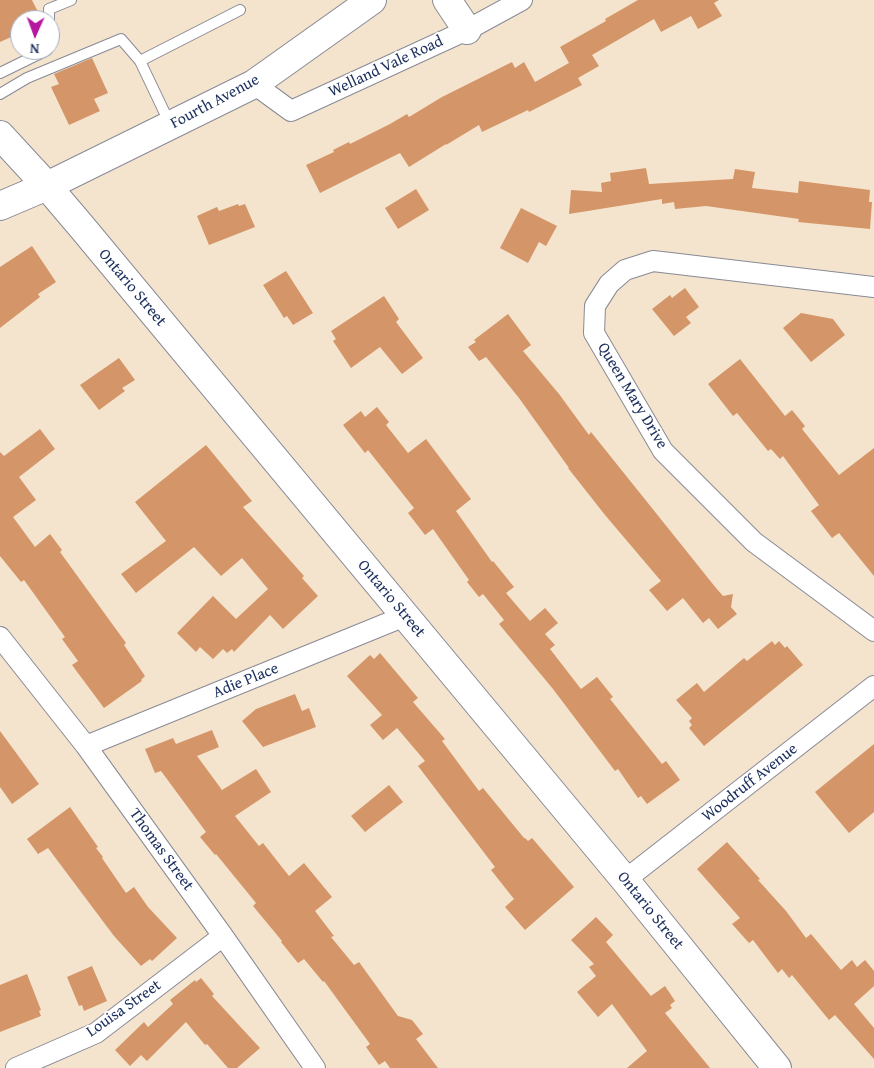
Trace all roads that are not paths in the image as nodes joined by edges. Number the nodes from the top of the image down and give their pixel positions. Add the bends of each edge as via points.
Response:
1 (71, 0) edge
2 (372, 0) edge
3 (447, 0) edge
4 (522, 0) edge
5 (49, 10) edge
6 (240, 10) dead end
7 (467, 30) junction
8 (27, 60) edge
9 (140, 61) junction
10 (0, 73) edge
11 (254, 84) junction
12 (0, 94) edge
13 (170, 126) junction
14 (0, 135) edge
15 (47, 186) junction
16 (0, 206) edge
17 (874, 287) edge
18 (405, 616) junction
19 (874, 631) edge
20 (0, 637) edge
21 (874, 686) edge
22 (86, 746) junction
23 (625, 880) junction
24 (223, 936) junction
25 (16, 1068) edge
26 (315, 1068) edge
27 (777, 1068) edge

1 - 5 lane
2 - 11 main road, Fourth Avenue
3 - 7 main road
4 - 7 street, Welland Vale Road
6 - 9 lane
7 - 11 street, Welland Vale Road via 291,111
8 - 10 lane
9 - 12 lane via 121,39 27,78
9 - 13 lane
11 - 13 main road, Fourth Avenue
13 - 15 main road, Fourth Avenue
14 - 15 main road, Ontario Street
15 - 16 main road, Fourth Avenue
15 - 18 main road, Ontario Street
17 - 19 street, Queen Mary Drive via 653,261 625,270 609,284 595,306 594,334 663,451 754,542
18 - 22 street, Adie Place
18 - 23 main road, Ontario Street
20 - 22 street, Thomas Street
21 - 23 street, Woodruff Avenue
22 - 24 street, Thomas Street
23 - 27 main road, Ontario Street
24 - 25 street, Louisa Street via 96,1033
24 - 26 street, Thomas Street

